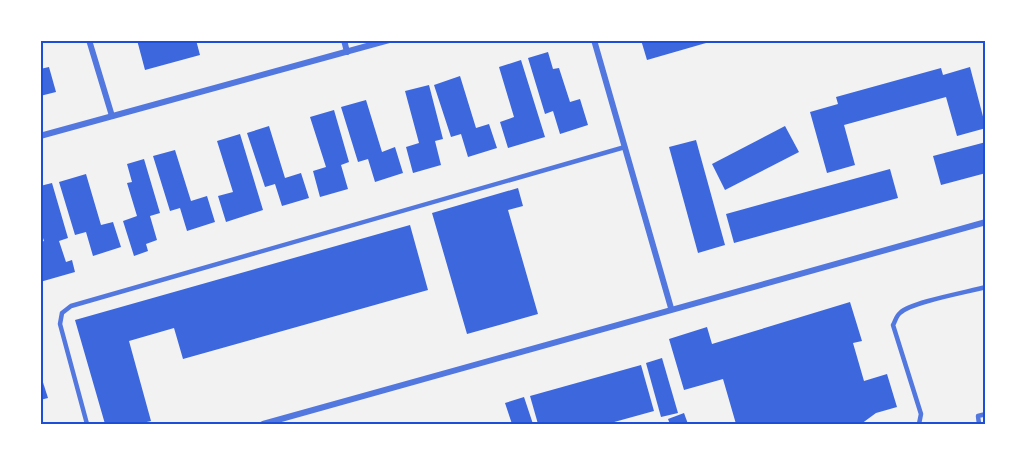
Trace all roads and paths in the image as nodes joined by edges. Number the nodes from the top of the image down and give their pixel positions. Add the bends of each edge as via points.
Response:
1 (89, 40) edge
2 (344, 40) edge
3 (388, 40) edge
4 (594, 40) edge
5 (347, 52) junction
6 (112, 116) junction
7 (40, 136) edge
8 (625, 147) junction
9 (986, 222) edge
10 (986, 287) edge
11 (671, 308) junction
12 (986, 414) edge
13 (87, 424) edge
14 (263, 424) edge
15 (919, 424) edge
16 (979, 424) edge

1 - 6 street
2 - 5 street
3 - 5 street
4 - 8 street
5 - 6 street
6 - 7 street
8 - 11 street
8 - 13 lane via 71,306 62,313 60,324
9 - 11 street
10 - 15 lane via 913,306 900,313 893,326 921,414
11 - 14 street
12 - 16 lane via 978,416

